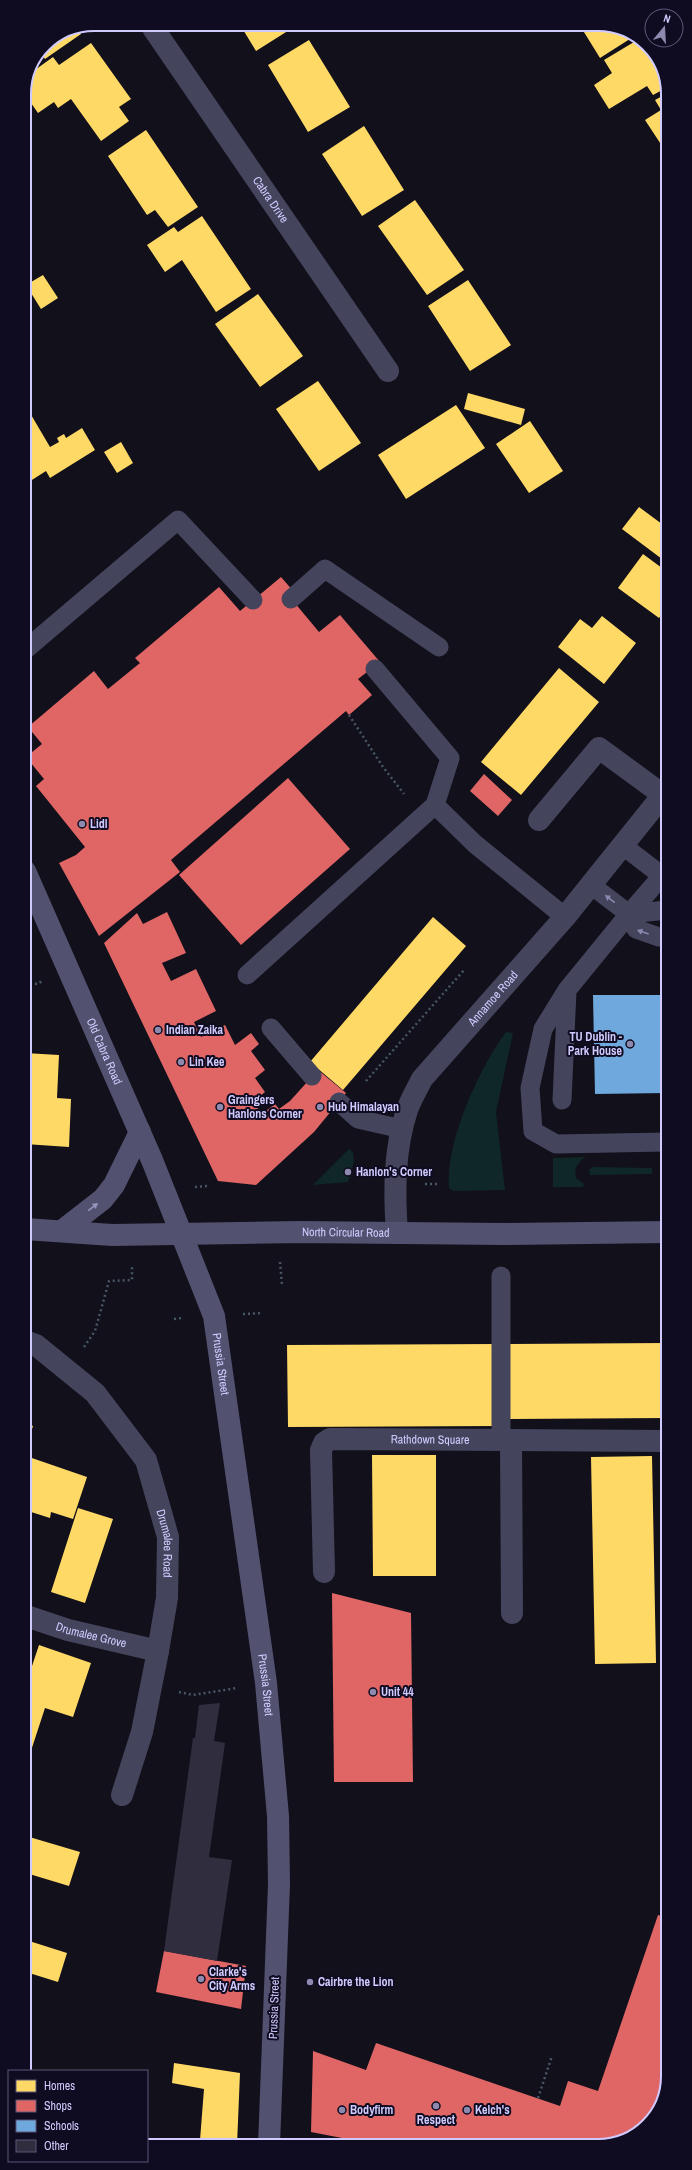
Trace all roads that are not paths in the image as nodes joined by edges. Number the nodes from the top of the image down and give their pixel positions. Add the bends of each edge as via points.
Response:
1 (155, 31) edge
2 (388, 370) dead end
3 (291, 599) dead end
4 (253, 600) dead end
5 (31, 645) edge
6 (438, 647) dead end
7 (375, 669) dead end
8 (661, 789) edge
9 (661, 797) edge
10 (435, 805) junction
11 (539, 820) dead end
12 (622, 845) junction
13 (661, 870) edge
14 (661, 876) edge
15 (31, 884) edge
16 (591, 885) junction
17 (661, 911) edge
18 (629, 914) junction
19 (565, 917) junction
20 (661, 937) edge
21 (247, 975) dead end
22 (567, 990) junction
23 (271, 1028) dead end
24 (312, 1076) dead end
25 (562, 1100) dead end
26 (339, 1102) dead end
27 (402, 1129) junction
28 (140, 1132) junction
29 (661, 1142) edge
30 (31, 1229) edge
31 (62, 1231) junction
32 (661, 1232) edge
33 (397, 1233) junction
34 (181, 1234) junction
35 (501, 1276) dead end
36 (31, 1343) edge
37 (506, 1440) junction
38 (661, 1441) edge
39 (324, 1572) dead end
40 (512, 1613) dead end
41 (31, 1618) edge
42 (158, 1651) junction
43 (122, 1795) dead end
44 (269, 2139) edge

1 - 2 street, Cabra Drive
3 - 6 lane via 325,569
4 - 5 lane via 178,520
7 - 10 lane via 450,758
8 - 11 street, Annamoe Road via 599,748
9 - 12 street, Annamoe Road
10 - 19 lane via 475,844
10 - 21 lane
12 - 13 lane
12 - 16 street, Annamoe Road
14 - 18 lane
15 - 28 main road, Old Cabra Road
18 -> 16 lane
16 - 19 street, Annamoe Road
17 - 18 lane
20 -> 18 lane via 636,929
18 - 22 lane
19 - 27 street, Annamoe Road via 422,1079 408,1108
22 - 25 lane
22 - 29 lane via 543,1029 530,1088 532,1131 556,1144
23 - 24 lane
26 - 27 lane via 358,1119
27 - 33 street, Annamoe Road via 395,1183
31 -> 28 main road via 103,1199 114,1185
28 - 34 main road, Old Cabra Road
30 - 31 main road, North Circular Road
31 - 34 main road, North Circular Road via 112,1235
32 - 33 main road, North Circular Road
33 - 34 main road, North Circular Road
34 - 44 main road, Prussia Street via 214,1316 266,1683 278,1816
35 - 37 lane
36 - 42 street, Drumalee Road via 95,1394 146,1460 168,1537 167,1598
37 - 38 street, Rathdown Square
37 - 39 street, Rathdown Square via 330,1439 324,1443 321,1450
37 - 40 street
41 - 42 street, Drumalee Grove via 68,1630
42 - 43 street, Drumalee Road via 142,1732

